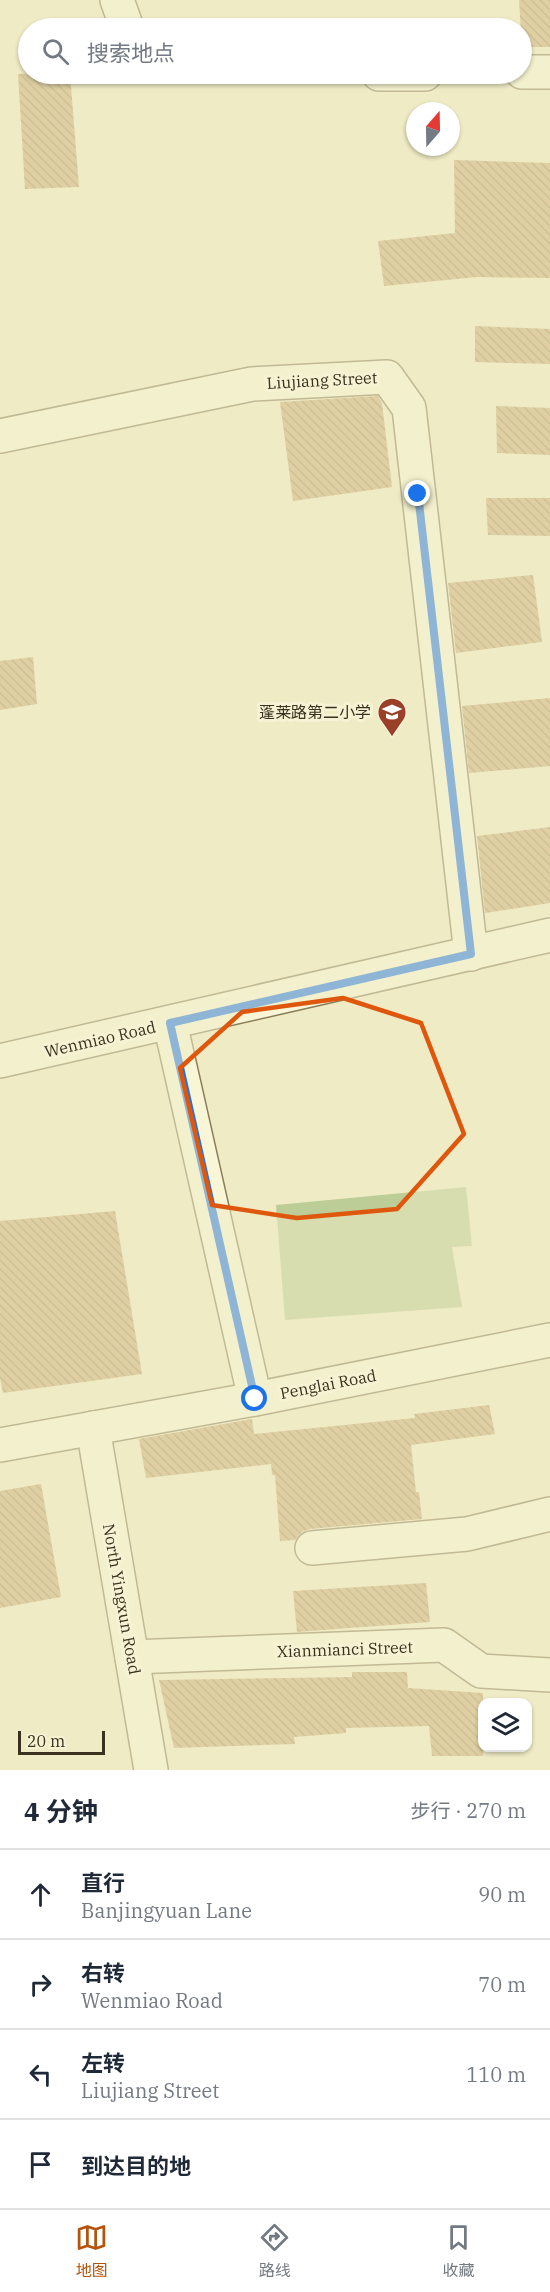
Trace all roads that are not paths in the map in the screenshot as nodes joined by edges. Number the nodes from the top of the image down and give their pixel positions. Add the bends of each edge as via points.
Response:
1 (117, 0) edge
2 (123, 18) edge
3 (532, 72) edge
4 (550, 72) edge
5 (0, 436) edge
6 (550, 935) edge
7 (471, 954) junction
8 (170, 1023) junction
9 (0, 1061) edge
10 (550, 1340) edge
11 (255, 1399) junction
12 (93, 1428) junction
13 (0, 1445) edge
14 (550, 1514) edge
15 (312, 1548) dead end
16 (132, 1657) junction
17 (550, 1675) edge
18 (151, 1770) edge

1 - 2 street
3 - 4 street
5 - 7 street, Liujiang Street via 252,384 387,377 409,408
6 - 7 street, Wenmiao Road
7 - 8 street, Wenmiao Road
8 - 9 street, Wenmiao Road
8 - 11 street
10 - 11 street, Penglai Road
11 - 12 street, Penglai Road
12 - 13 street, Penglai Road
12 - 16 street, North Yingxun Road
14 - 15 street via 467,1534
16 - 17 street, Xianmianci Street via 444,1645 482,1671
16 - 18 street, North Yingxun Road

